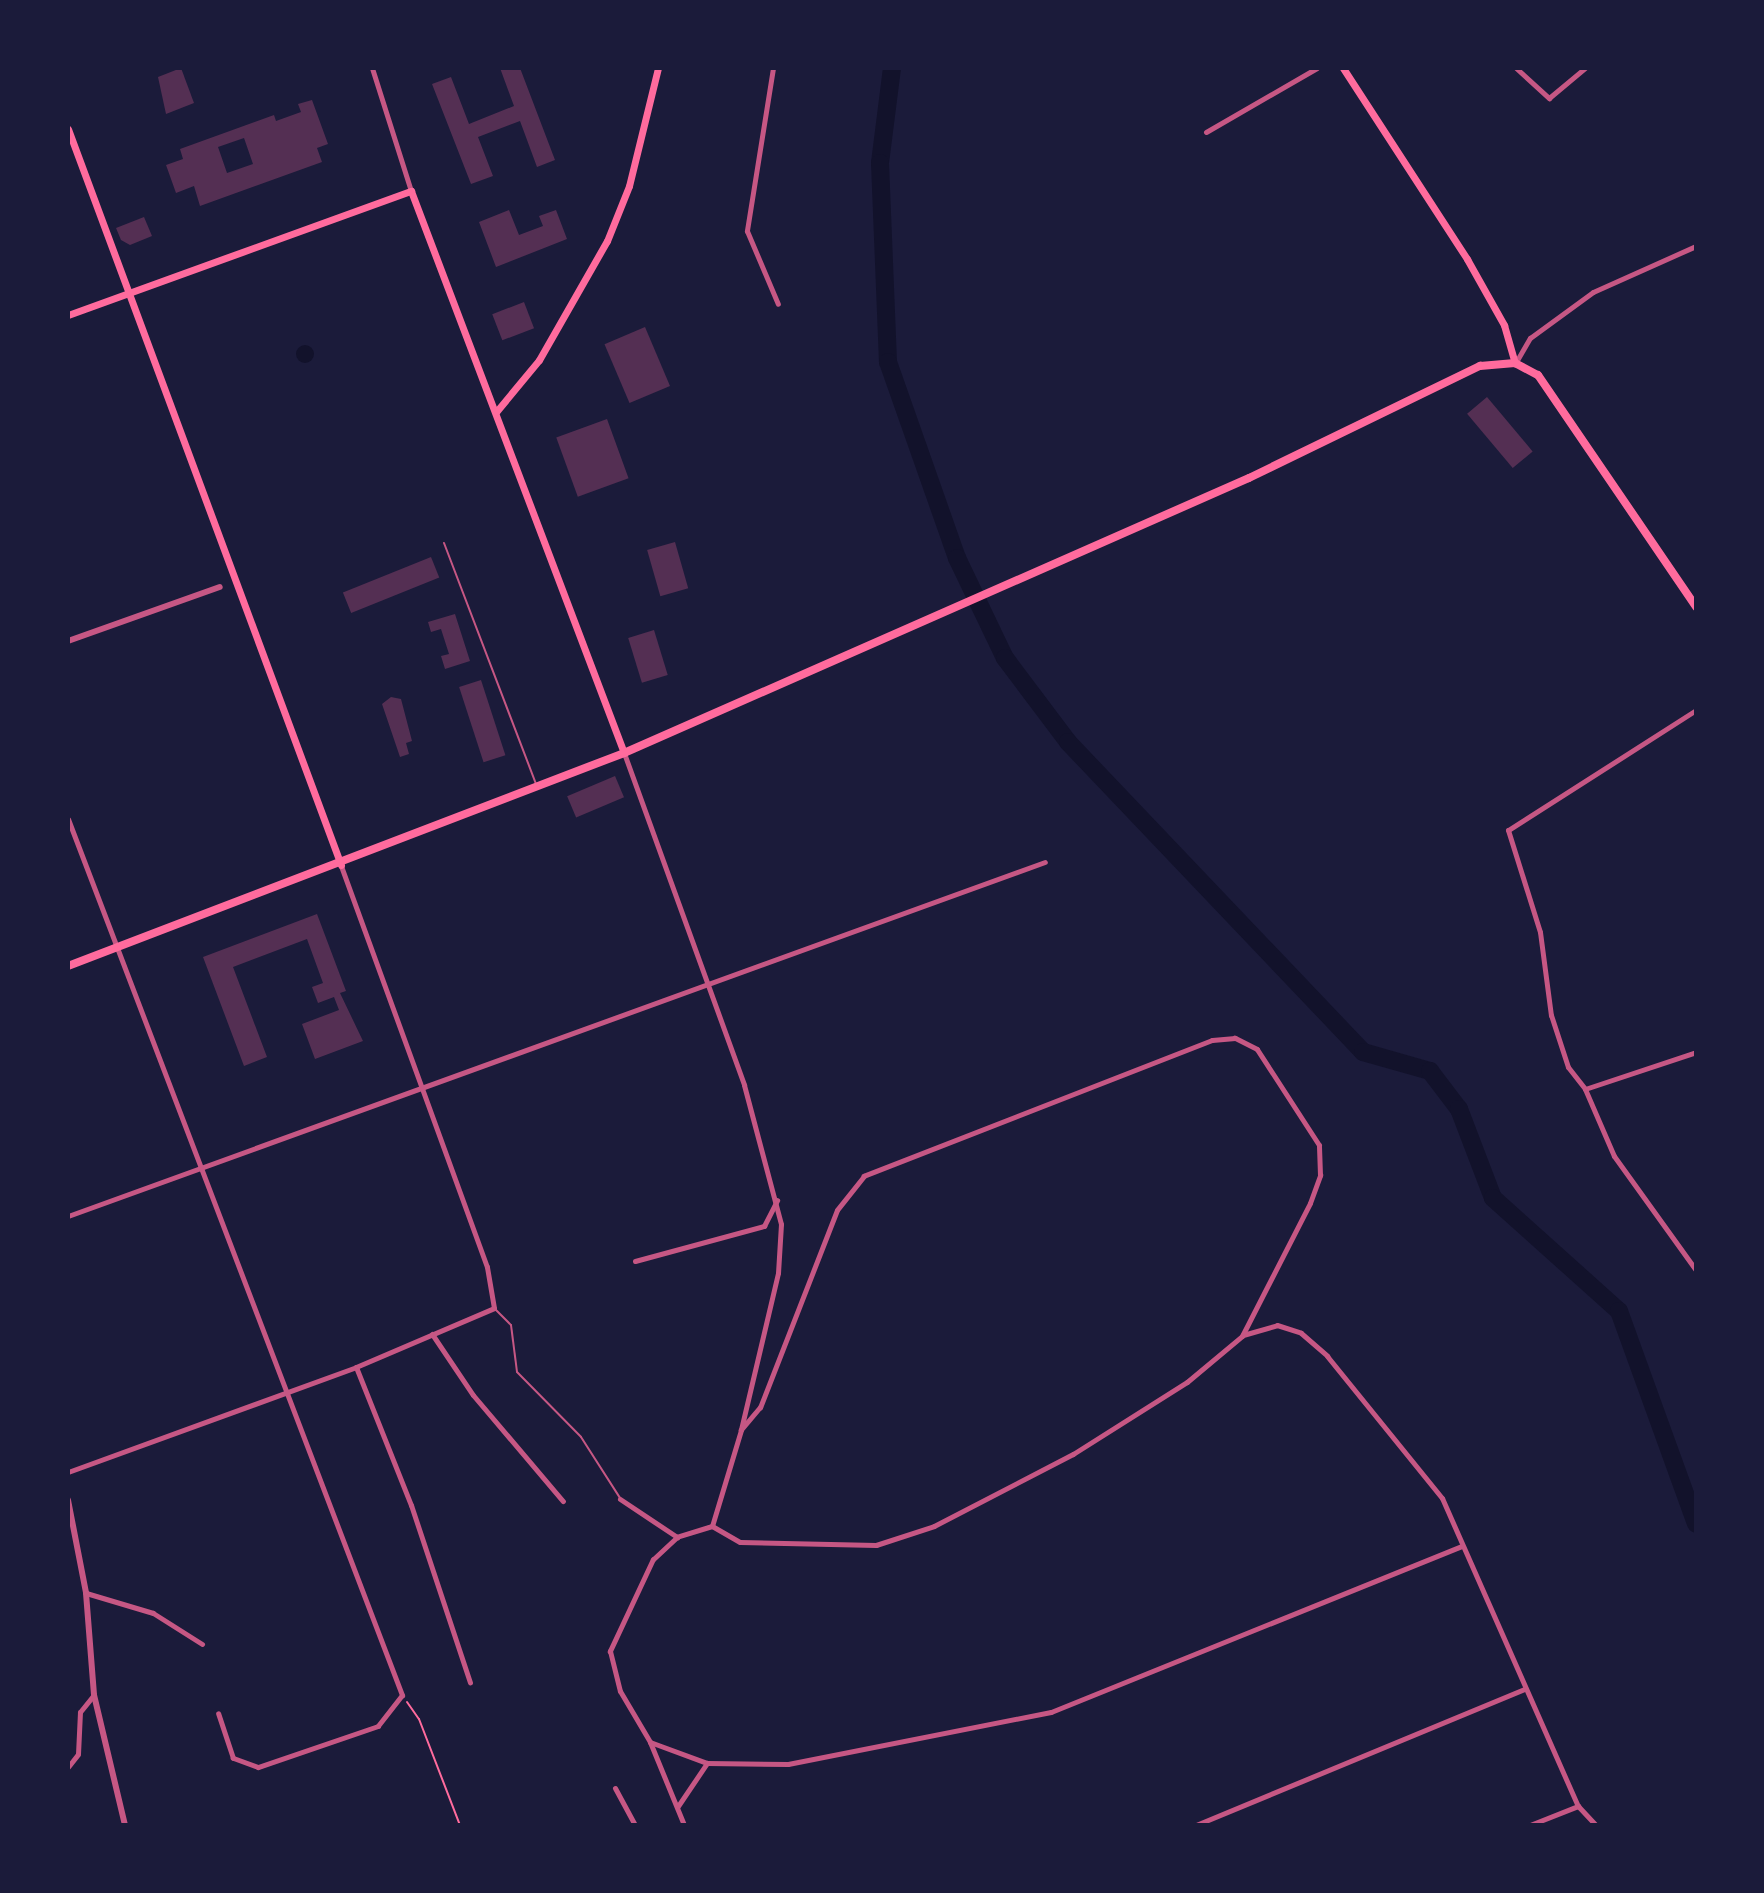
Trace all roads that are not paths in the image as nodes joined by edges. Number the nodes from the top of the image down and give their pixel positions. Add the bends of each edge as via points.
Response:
1 (372, 68) edge
2 (658, 68) edge
3 (773, 68) edge
4 (1317, 68) edge
5 (1343, 68) edge
6 (1516, 68) edge
7 (1585, 68) edge
8 (68, 129) edge
9 (1206, 132) dead end
10 (411, 191) junction
11 (1696, 246) edge
12 (129, 293) junction
13 (778, 304) dead end
14 (68, 315) edge
15 (1515, 363) junction
16 (496, 412) junction
17 (444, 543) dead end
18 (220, 587) dead end
19 (1696, 607) edge
20 (68, 641) edge
21 (1696, 710) edge
22 (624, 753) junction
23 (538, 789) junction
24 (68, 819) edge
25 (1045, 862) dead end
26 (341, 865) junction
27 (116, 948) junction
28 (68, 966) edge
29 (705, 983) junction
30 (1696, 1052) edge
31 (1585, 1089) junction
32 (420, 1090) junction
33 (200, 1168) junction
34 (777, 1199) junction
35 (68, 1216) edge
36 (635, 1261) dead end
37 (1696, 1270) edge
38 (494, 1308) junction
39 (432, 1334) junction
40 (1242, 1336) junction
41 (356, 1367) junction
42 (288, 1391) junction
43 (741, 1430) junction
44 (68, 1472) edge
45 (620, 1499) joint
46 (68, 1500) edge
47 (563, 1501) dead end
48 (712, 1526) junction
49 (677, 1537) junction
50 (1461, 1546) junction
51 (86, 1593) junction
52 (202, 1644) dead end
53 (470, 1682) dead end
54 (1525, 1689) junction
55 (94, 1695) junction
56 (218, 1713) dead end
57 (650, 1742) junction
58 (707, 1763) junction
59 (68, 1767) edge
60 (615, 1788) dead end
61 (678, 1806) junction
62 (1578, 1806) junction
63 (125, 1825) edge
64 (635, 1825) edge
65 (684, 1825) edge
66 (1196, 1825) edge
67 (1530, 1825) edge
68 (1596, 1825) edge

1 - 10 street
2 - 16 main road via 629,186 607,241 539,360
3 - 13 street via 747,231
4 - 9 street
5 - 15 main road via 1467,259 1504,325
6 - 7 street via 1549,98
8 - 12 main road
10 - 12 main road
10 - 16 main road
11 - 15 street via 1593,292 1530,338
12 - 14 main road
12 - 26 main road
15 - 19 main road via 1538,375
15 - 22 main road via 1460,373 1249,478
16 - 22 main road
17 - 23 lane
18 - 20 street
21 - 31 street via 1508,830 1540,932 1551,1015 1568,1067
22 - 23 main road
22 - 29 street
23 - 26 main road
24 - 27 street
25 - 29 street
26 - 27 main road
26 - 32 street
27 - 28 main road
27 - 33 street
29 - 32 street
29 - 34 street via 744,1085
30 - 31 street
31 - 37 street via 1614,1156
32 - 33 street
32 - 38 street via 487,1267
33 - 35 street
33 - 42 street
34 - 36 street via 764,1226
34 - 43 street via 778,1273
38 - 39 street
38 - 45 lane via 511,1325 517,1372 581,1437
39 - 41 street
39 - 47 street via 473,1395
40 - 43 street via 1320,1175 1319,1145 1293,1099 1257,1049 1235,1038 1212,1040 864,1176 837,1210 760,1407
40 - 48 street via 1187,1382 1073,1454 934,1526 876,1545 804,1547 740,1542
40 - 50 street via 1277,1325 1301,1333 1327,1356 1442,1498
41 - 42 street
41 - 53 street via 411,1505
42 - 44 street
42 - 56 street via 402,1695 378,1726 258,1767 233,1758
43 - 48 street
45 - 49 street
46 - 51 street
48 - 49 street
49 - 57 street via 653,1559 610,1651 620,1691
50 - 54 street
50 - 58 street via 1051,1712 788,1764
51 - 52 street via 153,1613
51 - 55 street
54 - 62 street
54 - 66 street
55 - 59 street via 80,1712 78,1754
55 - 63 street
57 - 58 street
57 - 61 street
58 - 61 street
60 - 64 street
61 - 65 street
62 - 67 street
62 - 68 street

